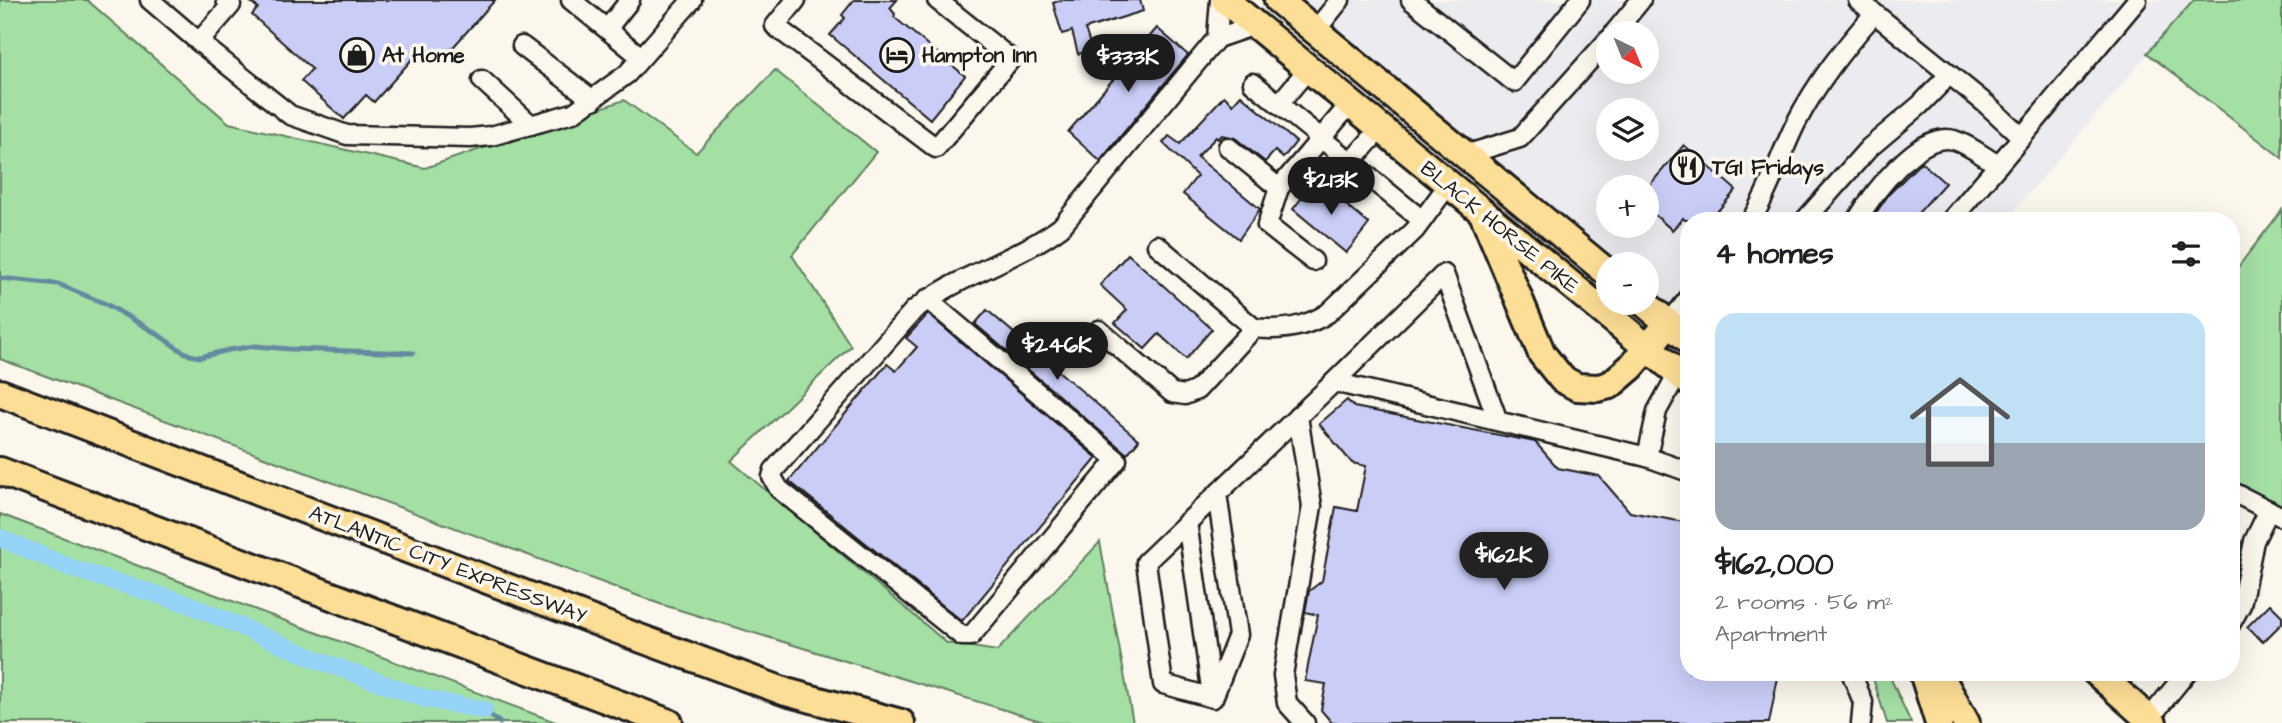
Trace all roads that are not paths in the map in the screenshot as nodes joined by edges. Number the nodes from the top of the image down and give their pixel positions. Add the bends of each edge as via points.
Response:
1 (150, 0) edge
2 (226, 0) edge
3 (571, 0) edge
4 (630, 0) edge
5 (692, 0) edge
6 (796, 0) edge
7 (937, 0) edge
8 (1220, 0) edge
9 (1225, 0) edge
10 (1340, 0) edge
11 (1411, 0) edge
12 (1580, 0) edge
13 (1641, 0) edge
14 (1858, 0) edge
15 (2137, 0) edge
16 (1296, 12) edge
17 (1874, 14) junction
18 (1624, 21) edge
19 (1255, 25) junction
20 (607, 29) junction
21 (1217, 38) junction
22 (200, 42) junction
23 (522, 46) dead end
24 (1596, 53) edge
25 (641, 57) junction
26 (1308, 69) junction
27 (1949, 75) junction
28 (482, 80) dead end
29 (1253, 83) dead end
30 (593, 100) junction
31 (1279, 104) junction
32 (1350, 104) junction
33 (531, 125) junction
34 (1380, 129) junction
35 (2022, 137) junction
36 (1321, 138) junction
37 (1228, 147) dead end
38 (1465, 155) junction
39 (1351, 162) junction
40 (1998, 165) junction
41 (1448, 185) junction
42 (1279, 188) junction
43 (1755, 212) edge
44 (1813, 212) edge
45 (1863, 212) edge
46 (1958, 212) edge
47 (1484, 215) junction
48 (1422, 220) junction
49 (1157, 245) dead end
50 (1313, 261) dead end
51 (1596, 263) edge
52 (927, 299) junction
53 (1659, 315) edge
54 (1254, 328) junction
55 (1099, 330) dead end
56 (1679, 331) edge
57 (1648, 348) junction
58 (1680, 369) edge
59 (1680, 379) edge
60 (1334, 382) junction
61 (0, 393) edge
62 (1298, 416) junction
63 (1498, 421) junction
64 (1647, 457) junction
65 (1680, 469) edge
66 (0, 471) edge
67 (1217, 494) junction
68 (2240, 495) edge
69 (2276, 513) edge
70 (1187, 522) junction
71 (2240, 607) edge
72 (1855, 681) edge
73 (1926, 681) edge
74 (1943, 681) edge
75 (2107, 681) edge
76 (2180, 681) edge
77 (1213, 698) junction
78 (2153, 718) edge
79 (670, 723) edge
80 (901, 723) edge
81 (1305, 723) edge
82 (1861, 723) edge
83 (1939, 723) edge
84 (1966, 723) edge

1 - 22 street
2 - 22 street via 231,5
3 - 20 street
4 - 20 street
5 - 25 street
6 - 7 street via 775,26 936,148 1011,59
8 - 21 street
9 - 19 highway, BLACK HORSE PIKE
10 - 16 street
11 - 12 street via 1514,82
13 - 18 street
14 - 17 street
15 - 35 street
16 - 38 highway, BLACK HORSE PIKE
17 - 27 street
17 - 43 street via 1827,70
19 - 21 street
19 - 26 highway, BLACK HORSE PIKE
20 - 25 street
21 - 52 street via 1060,227 1041,242
22 - 33 street via 290,115 346,135 470,138
23 - 30 street
24 - 38 street via 1520,138
25 - 30 street
26 - 31 street
26 - 32 highway, BLACK HORSE PIKE
27 - 35 street
27 - 44 street via 1869,148
28 - 33 street
29 - 31 street
30 - 33 street via 573,113
31 - 36 street
32 - 34 highway, BLACK HORSE PIKE
32 - 36 street
34 - 39 street
34 - 41 highway, BLACK HORSE PIKE
35 - 40 street
36 - 39 street
36 - 42 street
37 - 42 street
38 - 51 highway, BLACK HORSE PIKE
39 - 48 street
40 - 45 street via 1952,139 1933,142 1909,156
40 - 46 street
41 - 47 highway, BLACK HORSE PIKE
41 - 48 street
42 - 50 street via 1267,225
47 - 57 highway, BLACK HORSE PIKE
47 - 57 highway via 1542,354 1562,379 1577,387 1610,385
48 - 54 street via 1314,323
49 - 54 street
52 - 52 street via 772,477 779,489 967,637 1117,460
53 - 56 highway
54 - 55 street via 1197,390 1185,395 1172,393
56 - 57 highway
57 - 58 highway, BLACK HORSE PIKE
59 - 64 street via 1657,411
60 - 62 street
60 - 63 street
60 - 63 street via 1444,274
61 - 80 highway, ATLANTIC CITY EXPRESSWAY via 786,692
62 - 67 street
62 - 81 street via 1312,506 1283,675 1287,703
63 - 64 street
64 - 65 street
66 - 79 highway
67 - 70 street
67 - 77 street via 1238,635
68 - 69 street
69 - 71 street via 2255,541
70 - 77 street
70 - 77 street via 1146,562 1159,657 1163,684
72 - 82 street via 1863,702
73 - 83 highway
74 - 84 highway
75 - 78 highway
76 - 78 street

